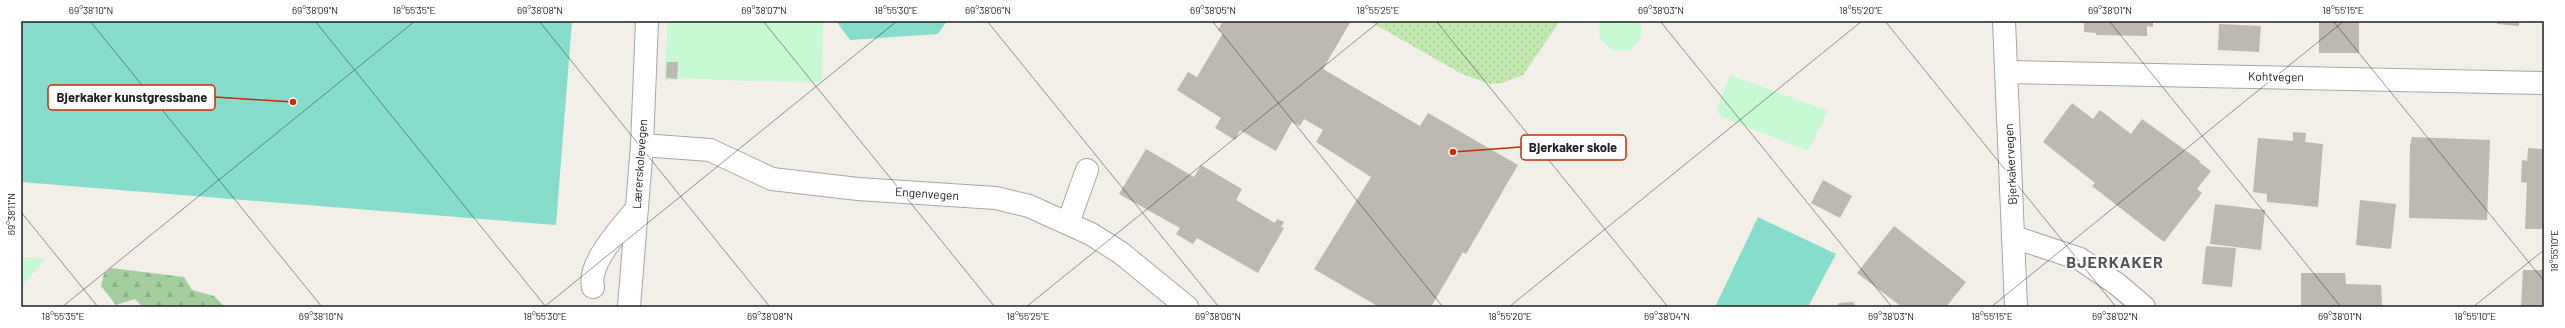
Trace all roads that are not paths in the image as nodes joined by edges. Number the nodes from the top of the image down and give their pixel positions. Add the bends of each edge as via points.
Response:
1 (647, 21) edge
2 (2004, 21) edge
3 (2007, 72) junction
4 (2544, 83) edge
5 (642, 145) junction
6 (1087, 170) dead end
7 (637, 208) junction
8 (1068, 223) junction
9 (2014, 237) junction
10 (593, 288) dead end
11 (629, 307) edge
12 (1187, 307) edge
13 (2016, 307) edge
14 (2144, 307) edge

1 - 5 street, Lærerskolevegen
2 - 3 street, Bjerkakervegen
3 - 4 street, Kohtvegen
3 - 9 street, Bjerkakervegen
5 - 7 street, Lærerskolevegen
5 - 8 street, Engenvegen via 710,150 772,179 858,189 996,198 1045,211
6 - 8 street
7 - 10 street via 601,255 591,278
7 - 11 street, Lærerskolevegen
8 - 12 street, Engenvegen via 1121,253
9 - 13 street, Bjerkakervegen
9 - 14 street via 2080,259 2117,284

